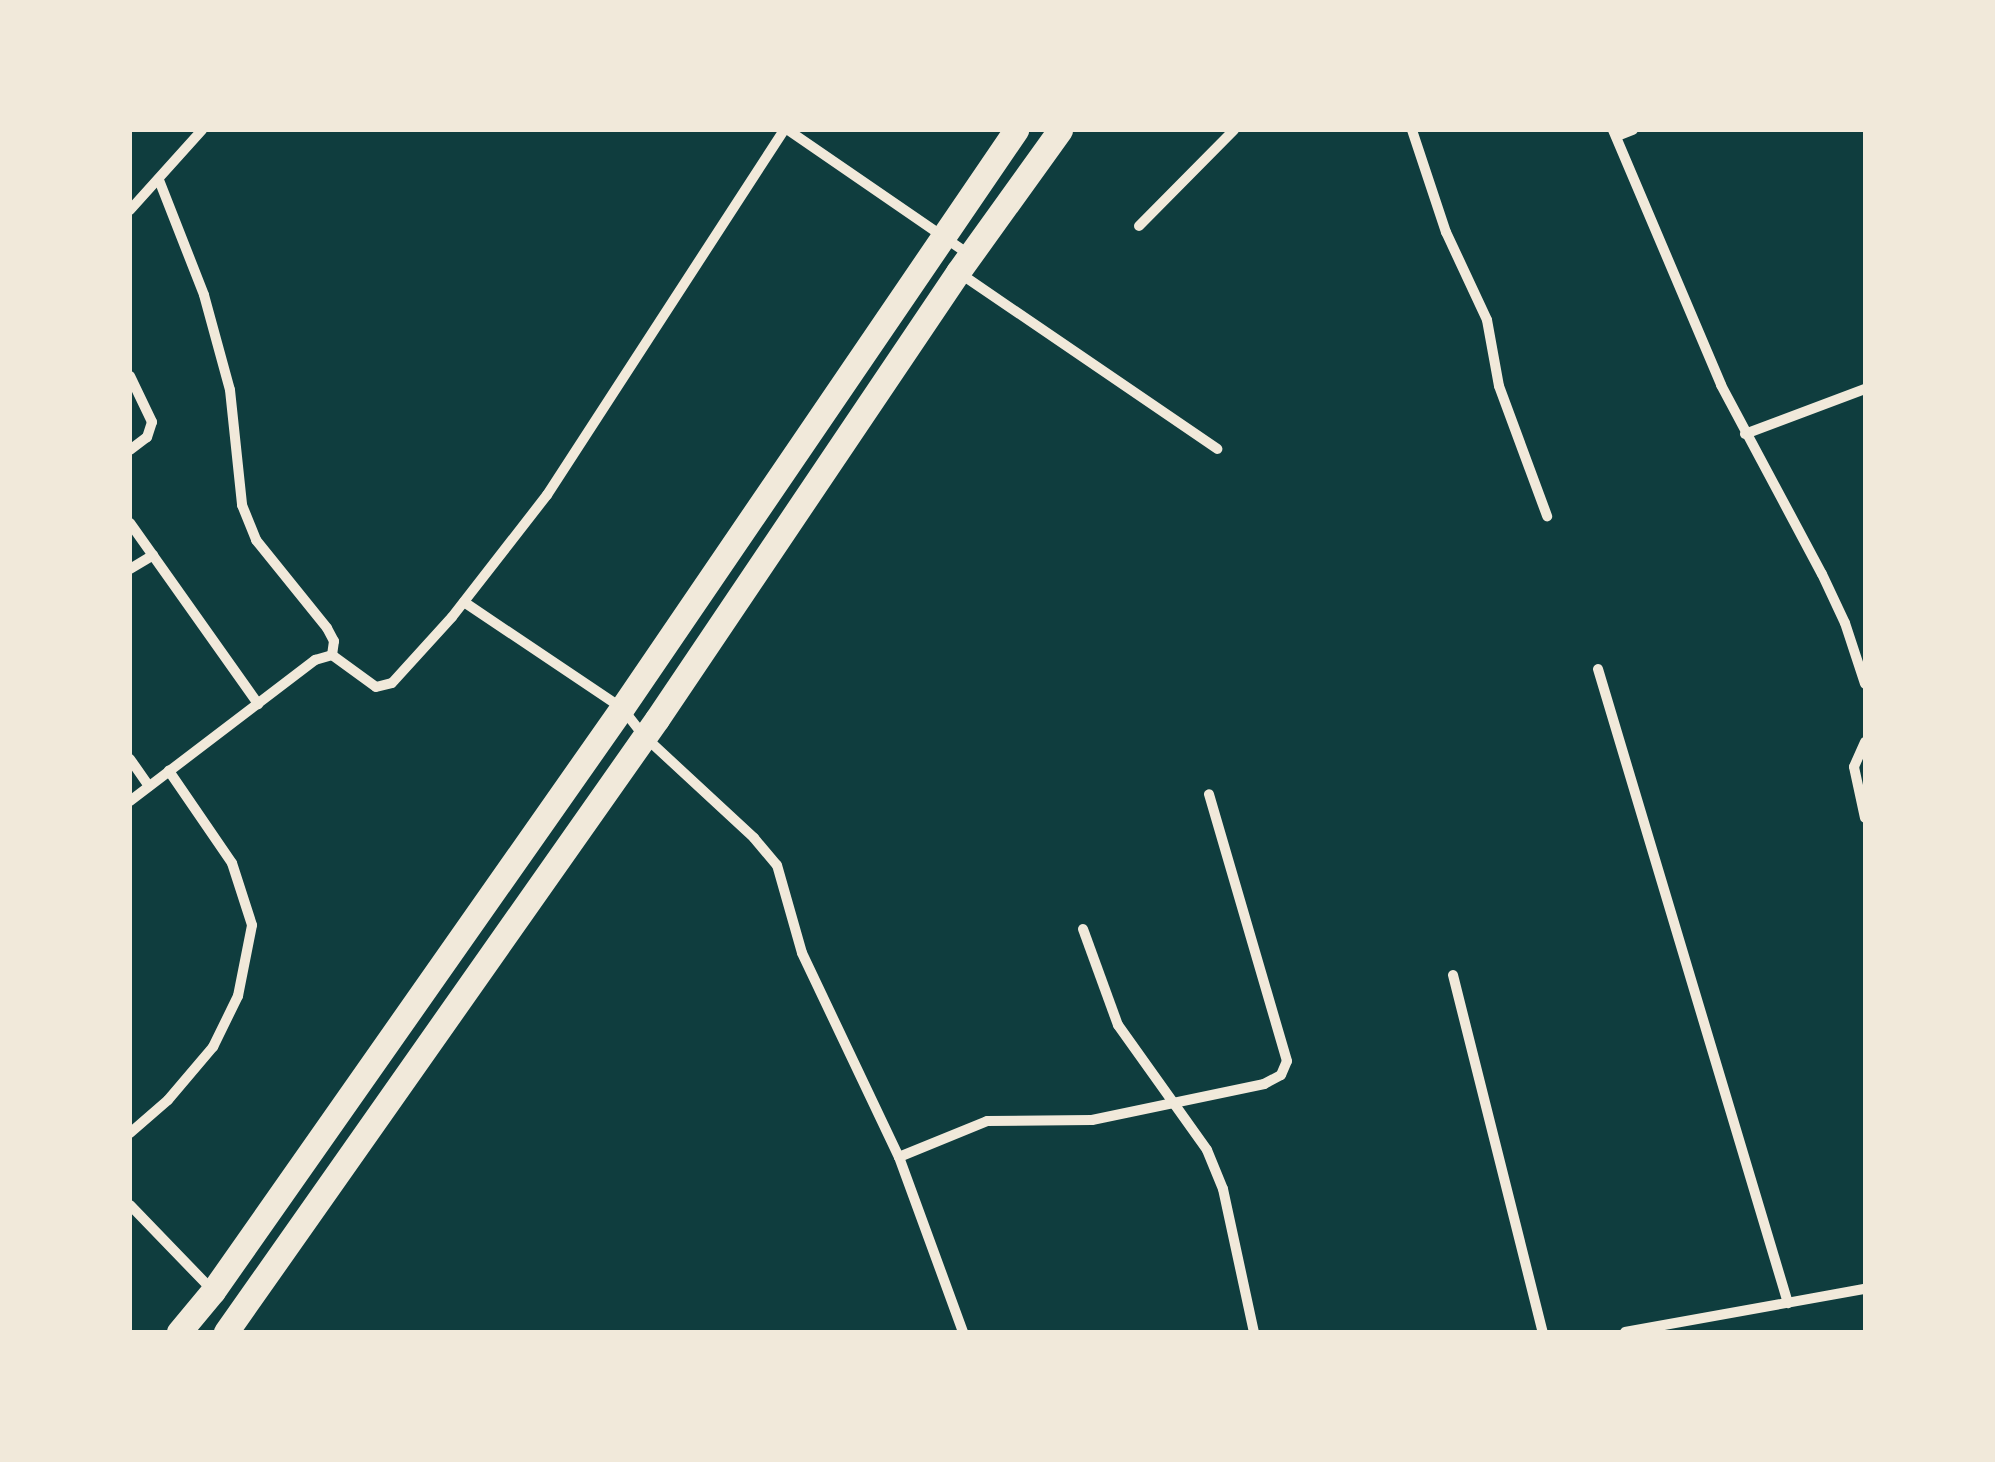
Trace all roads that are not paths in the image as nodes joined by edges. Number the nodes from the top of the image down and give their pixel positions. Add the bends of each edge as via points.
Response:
1 (202, 130) edge
2 (786, 130) edge
3 (1016, 130) edge
4 (1060, 130) edge
5 (1234, 130) edge
6 (1412, 130) edge
7 (1633, 130) edge
8 (1615, 133) edge
9 (159, 180) junction
10 (130, 210) edge
11 (1138, 226) dead end
12 (942, 237) junction
13 (964, 264) junction
14 (130, 376) edge
15 (1865, 389) edge
16 (1745, 434) junction
17 (1217, 448) dead end
18 (130, 450) edge
19 (1547, 516) dead end
20 (130, 523) edge
21 (152, 555) junction
22 (130, 569) edge
23 (464, 602) junction
24 (332, 655) junction
25 (1598, 669) dead end
26 (1865, 684) edge
27 (258, 704) junction
28 (622, 708) junction
29 (644, 736) junction
30 (1865, 742) edge
31 (130, 759) edge
32 (169, 771) junction
33 (150, 786) junction
34 (1209, 794) dead end
35 (130, 801) edge
36 (1865, 818) edge
37 (1083, 929) dead end
38 (1454, 975) dead end
39 (1173, 1102) junction
40 (130, 1133) edge
41 (899, 1157) junction
42 (130, 1205) edge
43 (1865, 1288) edge
44 (205, 1300) junction
45 (1788, 1304) junction
46 (179, 1332) edge
47 (225, 1332) edge
48 (963, 1332) edge
49 (1254, 1332) edge
50 (1543, 1332) edge
51 (1625, 1332) edge

1 - 9 street
2 - 12 street
2 - 23 street via 602,416
3 - 12 main road
4 - 13 main road
5 - 11 street
6 - 19 street via 1428,187 1487,320 1499,386
7 - 8 street
8 - 16 street
9 - 10 street
9 - 24 street via 204,296 230,390 242,505 256,540 327,628
12 - 13 street
12 - 28 main road
13 - 17 street
13 - 29 main road
14 - 18 street via 152,422 147,437
15 - 16 street
16 - 26 street via 1822,574
20 - 21 street
21 - 22 street
21 - 27 street
23 - 24 street via 392,683 376,687
23 - 28 street
24 - 27 street via 315,660
25 - 45 street
27 - 32 street
28 - 29 street
28 - 44 main road
29 - 41 street via 777,865 802,953
29 - 47 main road
30 - 36 street via 1854,768
31 - 33 street
32 - 33 street
32 - 40 street via 232,863 252,925 238,996 212,1047
33 - 35 street
34 - 39 street via 1286,1060 1281,1075 1264,1084
37 - 39 street via 1118,1025
38 - 50 street
39 - 41 street via 1092,1120 986,1121
39 - 49 street via 1207,1150 1223,1189
41 - 48 street
42 - 44 street
43 - 45 street
44 - 46 main road
44 - 47 street
45 - 51 street

